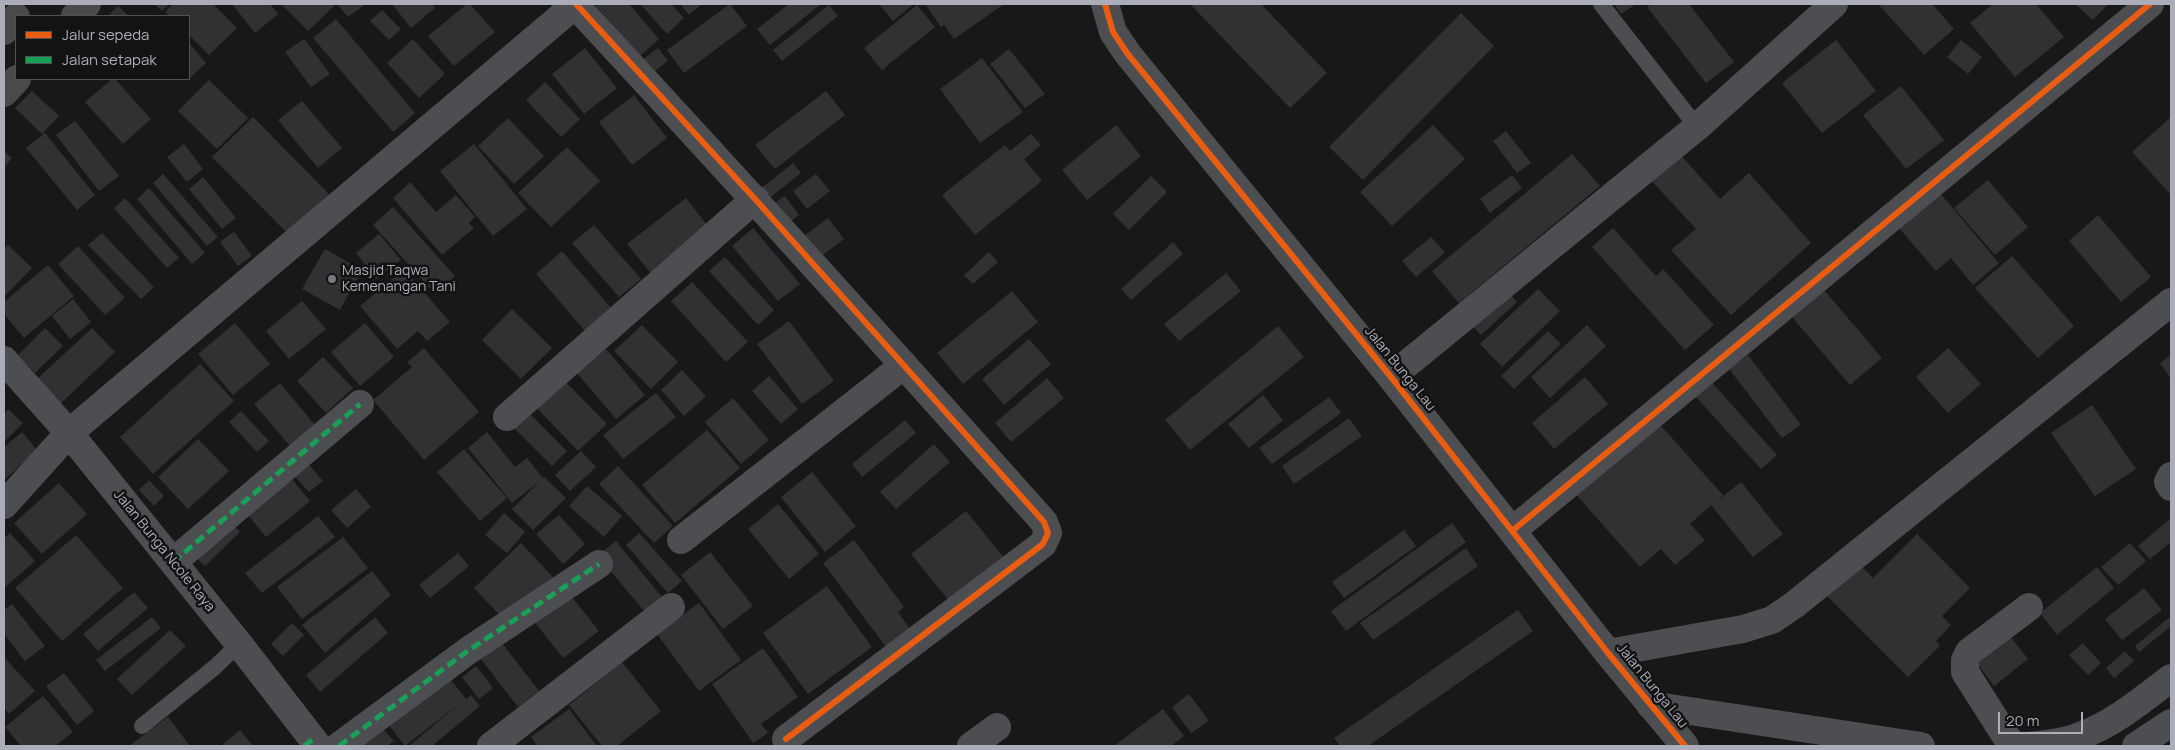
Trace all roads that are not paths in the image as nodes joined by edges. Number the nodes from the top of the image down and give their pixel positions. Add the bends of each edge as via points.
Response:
1 (28, 4) edge
2 (87, 4) edge
3 (575, 4) edge
4 (1105, 4) edge
5 (1601, 4) edge
6 (1834, 4) edge
7 (2150, 4) edge
8 (17, 15) edge
9 (76, 15) edge
10 (15, 17) edge
11 (4, 31) edge
12 (16, 80) edge
13 (4, 93) edge
14 (1697, 127) junction
15 (755, 199) junction
16 (2171, 302) edge
17 (4, 360) edge
18 (904, 365) junction
19 (1391, 377) junction
20 (360, 404) dead end
21 (507, 417) dead end
22 (70, 433) junction
23 (2171, 476) edge
24 (2171, 487) edge
25 (4, 505) edge
26 (1512, 531) junction
27 (681, 540) dead end
28 (172, 562) junction
29 (598, 564) dead end
30 (671, 607) dead end
31 (2029, 607) dead end
32 (239, 644) junction
33 (1608, 653) junction
34 (2171, 678) edge
35 (1650, 704) junction
36 (2171, 723) edge
37 (142, 726) dead end
38 (997, 727) dead end
39 (786, 739) dead end
40 (311, 744) edge
41 (338, 746) edge
42 (491, 746) edge
43 (971, 746) edge
44 (1685, 746) edge
45 (1921, 746) edge
46 (2014, 746) edge
47 (2024, 746) edge
48 (2136, 746) edge

1 - 8 highway
2 - 9 highway
3 - 15 street
3 - 22 street
4 - 19 street, Jalan Bunga Lau via 1113,32 1127,53
5 - 14 lane
6 - 14 street
7 - 26 street
10 - 11 highway
12 - 13 highway
14 - 19 street
15 - 18 street
15 - 21 street
16 - 33 street via 1772,620 1743,629
17 - 22 street, Jalan Bunga Ncole Raya
18 - 27 street
18 - 39 street via 1044,522 1048,533 1043,544
19 - 26 street, Jalan Bunga Lau
20 - 28 street
22 - 25 street
22 - 28 street, Jalan Bunga Ncole Raya
23 - 24 street via 2168,482
26 - 33 street, Jalan Bunga Lau
28 - 32 street, Jalan Bunga Ncole Raya
29 - 41 street via 470,650
30 - 42 street
31 - 46 street via 1969,652 1965,660 1966,672
32 - 37 lane
32 - 40 street, Jalan Bunga Ncole Raya
33 - 35 street, Jalan Bunga Lau
34 - 47 street via 2120,715 2080,736
35 - 44 street, Jalan Bunga Lau
35 - 45 street
36 - 48 street
38 - 43 street

